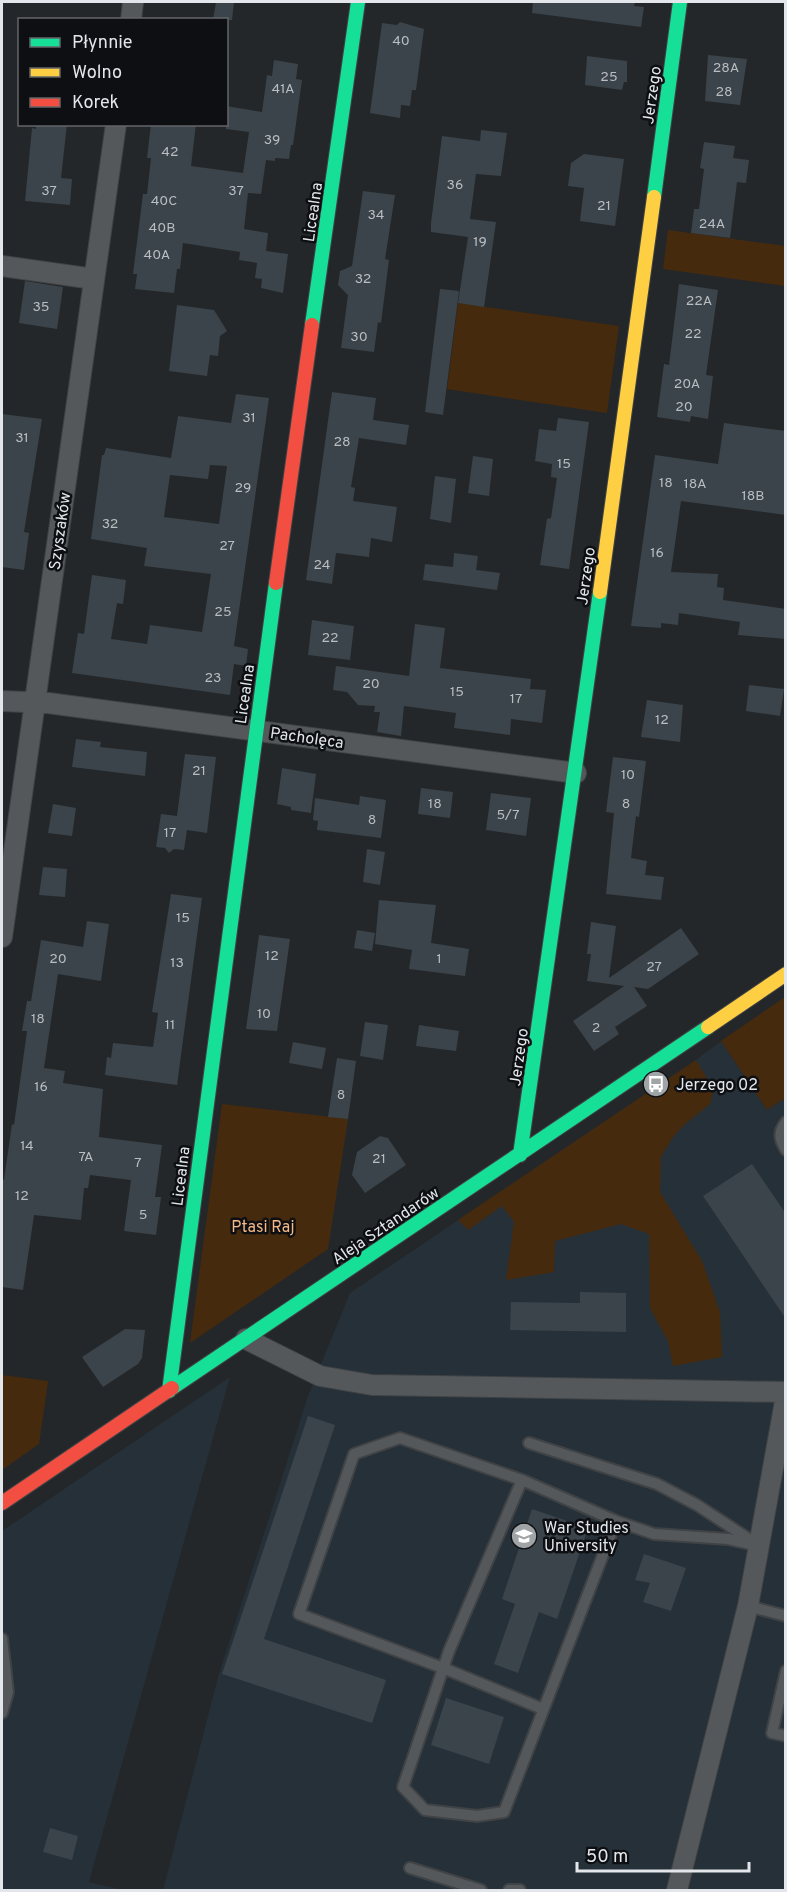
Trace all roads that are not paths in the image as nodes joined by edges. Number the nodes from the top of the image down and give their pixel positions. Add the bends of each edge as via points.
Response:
1 (133, 2) edge
2 (358, 2) edge
3 (680, 2) edge
4 (131, 18) edge
5 (116, 126) edge
6 (2, 266) edge
7 (94, 279) junction
8 (2, 701) edge
9 (34, 702) junction
10 (255, 730) junction
11 (576, 773) junction
12 (2, 937) edge
13 (786, 974) edge
14 (786, 1122) edge
15 (785, 1146) edge
16 (520, 1155) junction
17 (246, 1339) junction
18 (169, 1391) junction
19 (786, 1394) edge
20 (529, 1443) dead end
21 (522, 1480) junction
22 (2, 1503) edge
23 (616, 1521) junction
24 (759, 1546) junction
25 (748, 1606) junction
26 (786, 1616) edge
27 (2, 1638) edge
28 (443, 1668) junction
29 (786, 1671) edge
30 (543, 1709) junction
31 (2, 1713) edge
32 (786, 1736) edge
33 (410, 1868) dead end
34 (481, 1890) edge
35 (509, 1890) edge
36 (520, 1890) edge
37 (677, 1890) edge

1 - 4 street
2 - 10 street, Licealna
3 - 11 street, Jerzego
5 - 7 street, Szyszaków
6 - 7 street
7 - 9 street, Szyszaków
8 - 9 street, Pacholęca
9 - 10 street, Pacholęca
9 - 12 street, Szyszaków
10 - 11 street, Pacholęca
10 - 18 street, Licealna
11 - 16 street, Jerzego
13 - 16 street, Aleja Sztandarów
14 - 15 lane via 780,1130 780,1141
16 - 17 street, Aleja Sztandarów
17 - 18 street, Aleja Sztandarów
17 - 19 street via 320,1376 372,1385
18 - 22 street, Aleja Sztandarów
19 - 24 street
20 - 24 lane via 657,1484
21 - 23 lane
21 - 28 lane
21 - 28 lane via 400,1438 354,1454 299,1614
23 - 24 lane via 654,1534 728,1539
23 - 30 lane
24 - 25 street
25 - 26 lane
25 - 37 street
27 - 31 lane via 8,1692
28 - 30 lane
28 - 30 lane via 403,1787 425,1810 477,1816 504,1812
29 - 32 lane via 772,1733
33 - 34 lane
35 - 36 lane

